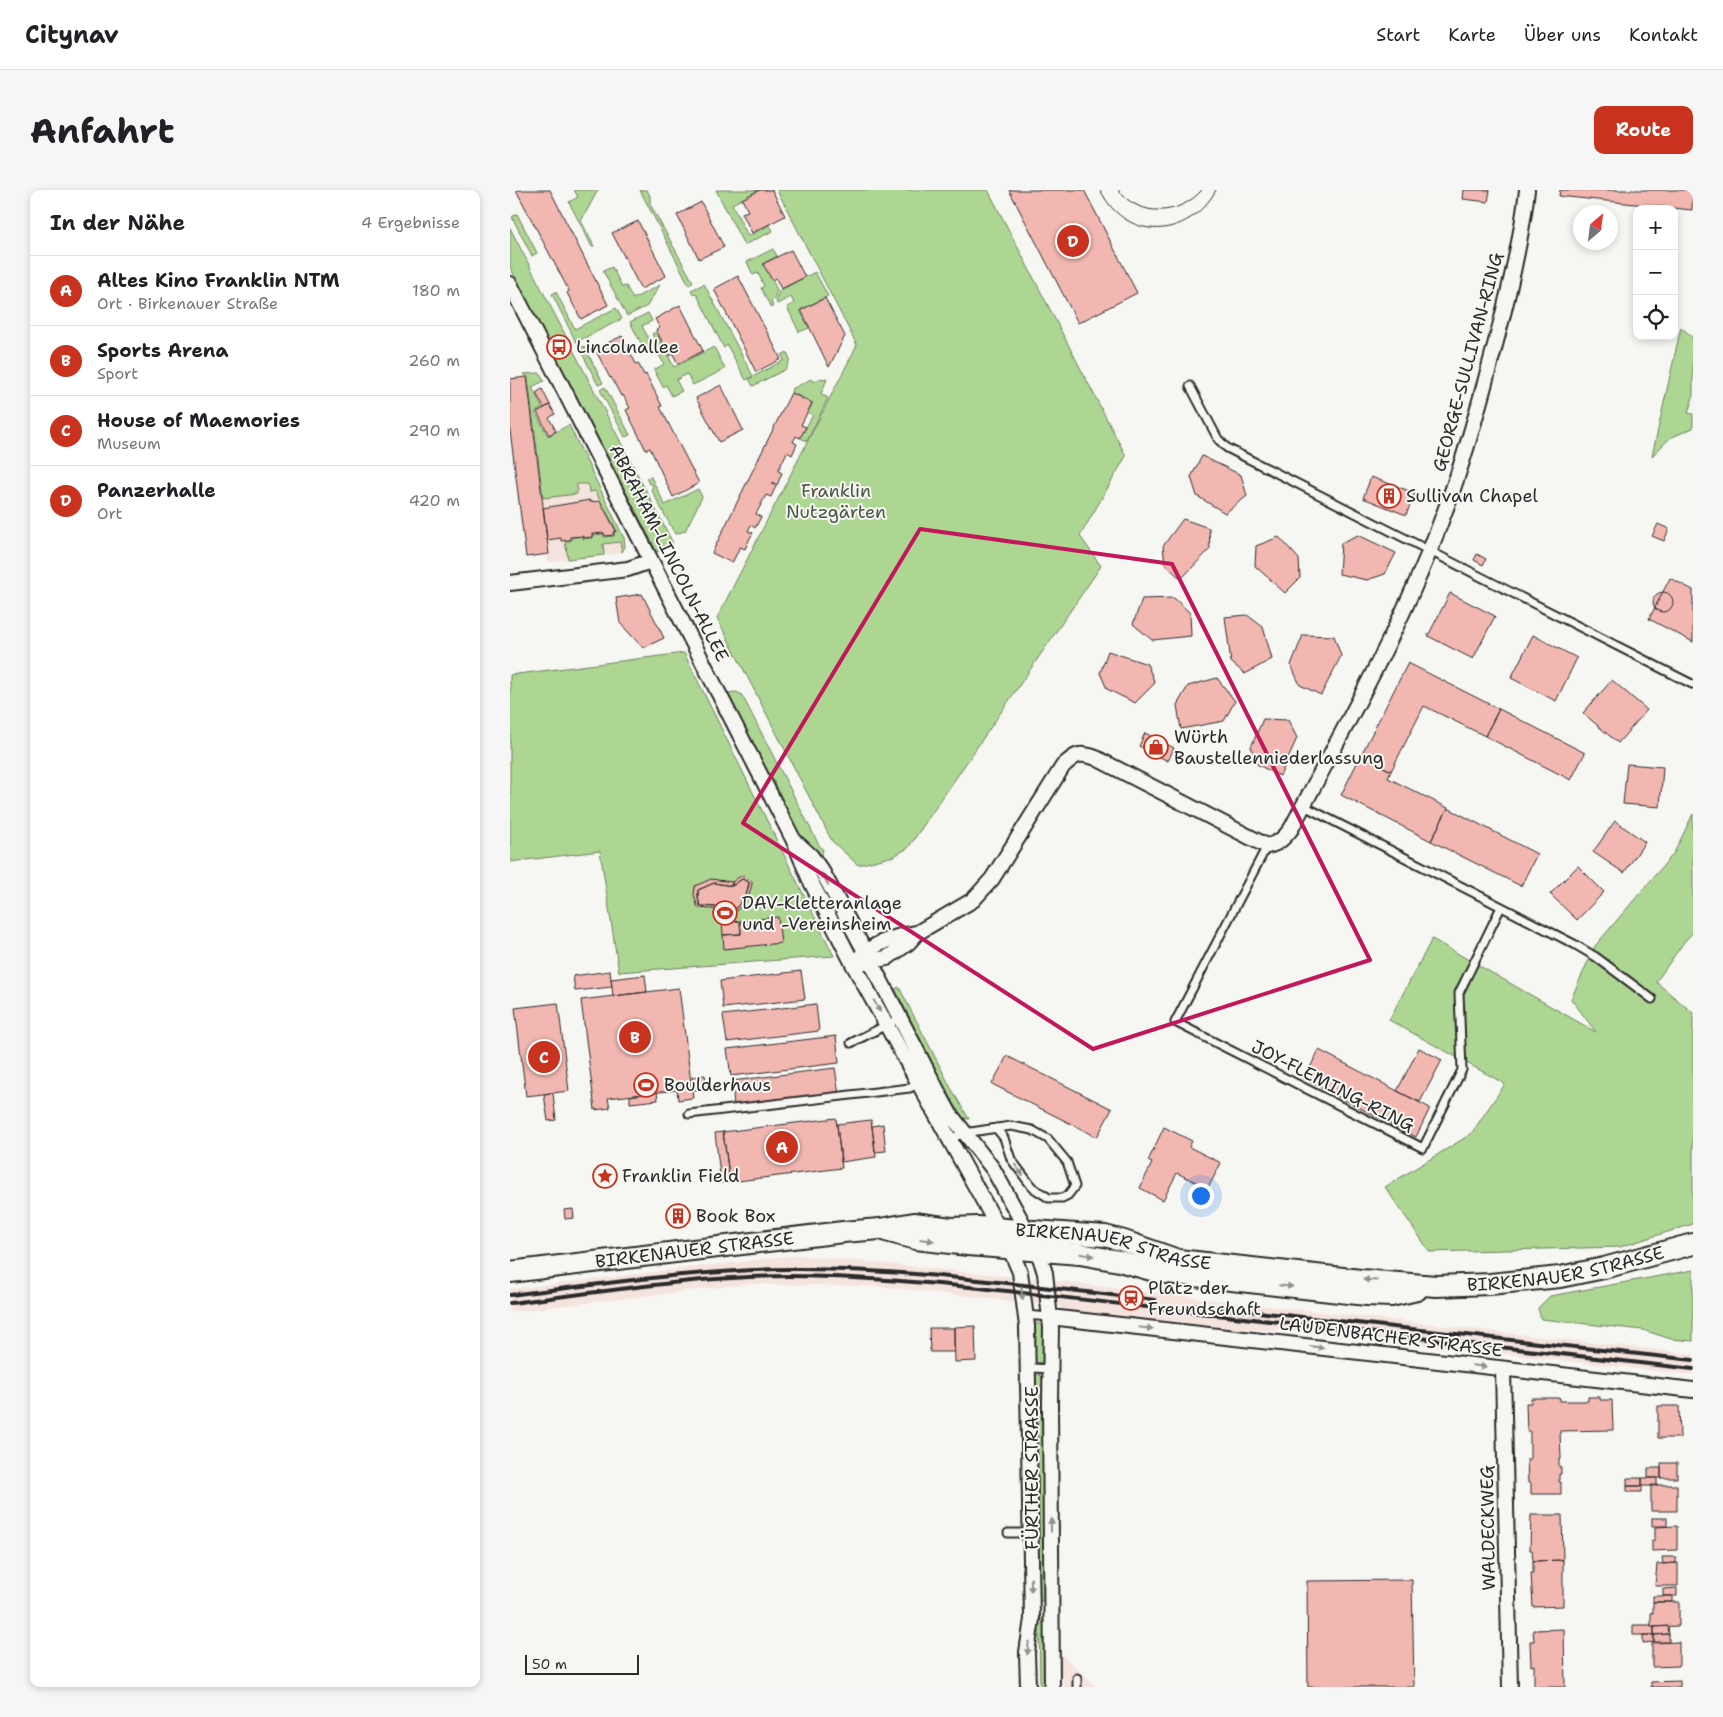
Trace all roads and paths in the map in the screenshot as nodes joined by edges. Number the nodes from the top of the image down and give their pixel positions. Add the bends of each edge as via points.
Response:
1 (1527, 190) edge
2 (510, 284) edge
3 (1190, 386) dead end
4 (1429, 551) junction
5 (651, 561) junction
6 (510, 583) edge
7 (1692, 684) edge
8 (1304, 806) junction
9 (793, 839) junction
10 (1267, 846) junction
11 (1501, 907) junction
12 (867, 957) junction
13 (853, 964) junction
14 (1652, 999) dead end
15 (900, 1018) junction
16 (887, 1025) junction
17 (851, 1043) dead end
18 (918, 1083) junction
19 (689, 1114) dead end
20 (996, 1128) junction
21 (964, 1133) junction
22 (954, 1145) junction
23 (998, 1228) junction
24 (880, 1229) junction
25 (1027, 1230) junction
26 (1693, 1244) edge
27 (1010, 1249) junction
28 (1038, 1251) junction
29 (510, 1272) edge
30 (1436, 1286) junction
31 (1024, 1315) junction
32 (1050, 1317) junction
33 (1050, 1369) junction
34 (1503, 1369) junction
35 (1028, 1370) junction
36 (1693, 1390) edge
37 (1008, 1533) dead end
38 (1030, 1533) junction
39 (1077, 1678) dead end
40 (1028, 1687) edge
41 (1052, 1687) edge
42 (1077, 1687) edge
43 (1510, 1687) edge

1 - 4 street, GEORGE-SULLIVAN-RING via 1518,252 1481,398 1457,478
2 - 5 street, ABRAHAM-LINCOLN-ALLEE
3 - 4 lane via 1218,439 1227,448
4 - 7 lane
4 - 8 street, GEORGE-SULLIVAN-RING via 1396,626
5 - 6 street via 628,569
5 - 9 street, ABRAHAM-LINCOLN-ALLEE
8 - 10 street, GEORGE-SULLIVAN-RING via 1283,839
8 - 11 lane
12 -> 9 street, ABRAHAM-LINCOLN-ALLEE via 823,873
9 - 13 street, ABRAHAM-LINCOLN-ALLEE
10 - 11 lane, JOY-FLEMING-RING via 1176,1022 1423,1148 1462,1070 1459,993
10 - 12 street via 1096,758 1074,755 1063,766 992,879 973,900 917,933 887,958
11 - 14 lane via 1588,953
12 - 13 street
12 - 15 street, ABRAHAM-LINCOLN-ALLEE
13 -> 16 street, ABRAHAM-LINCOLN-ALLEE
15 - 16 lane
15 - 21 street, ABRAHAM-LINCOLN-ALLEE via 950,1114
16 - 17 lane
16 - 18 street, ABRAHAM-LINCOLN-ALLEE
18 - 19 lane via 910,1088
18 - 22 street, ABRAHAM-LINCOLN-ALLEE
20 -> 20 lane via 1004,1138 1011,1159 1032,1187 1049,1198 1068,1195 1075,1186 1067,1162 1048,1139 1032,1130 1011,1126
20 - 21 lane
21 - 22 lane
21 - 25 street, ABRAHAM-LINCOLN-ALLEE via 993,1169
22 - 23 street, ABRAHAM-LINCOLN-ALLEE
23 - 24 street, BIRKENAUER STRASSE via 951,1228 914,1223
23 - 25 street, BIRKENAUER STRASSE
23 - 27 street, FÜRTHER STRASSE
24 -> 27 street, BIRKENAUER STRASSE via 916,1239
24 - 29 street, BIRKENAUER STRASSE
25 - 28 street, FÜRTHER STRASSE
30 -> 25 street, BIRKENAUER STRASSE via 1178,1260 1104,1236
26 - 30 street, BIRKENAUER STRASSE via 1560,1277
27 - 28 street, BIRKENAUER STRASSE
27 -> 31 street, FÜRTHER STRASSE via 1020,1272
28 -> 30 street, BIRKENAUER STRASSE via 1080,1254 1158,1272 1390,1296
28 - 32 street, FÜRTHER STRASSE via 1045,1273
31 - 32 lane, LAUDENBACHER STRASSE
31 - 35 street, FÜRTHER STRASSE
32 - 33 street, FÜRTHER STRASSE
32 -> 34 street, LAUDENBACHER STRASSE
33 - 35 lane
41 -> 33 street, FÜRTHER STRASSE
34 - 36 street, LAUDENBACHER STRASSE
34 - 43 street, WALDECKWEG
35 - 38 street, FÜRTHER STRASSE
37 - 38 lane
38 -> 40 street, FÜRTHER STRASSE via 1032,1618 1027,1652
39 - 42 lane

